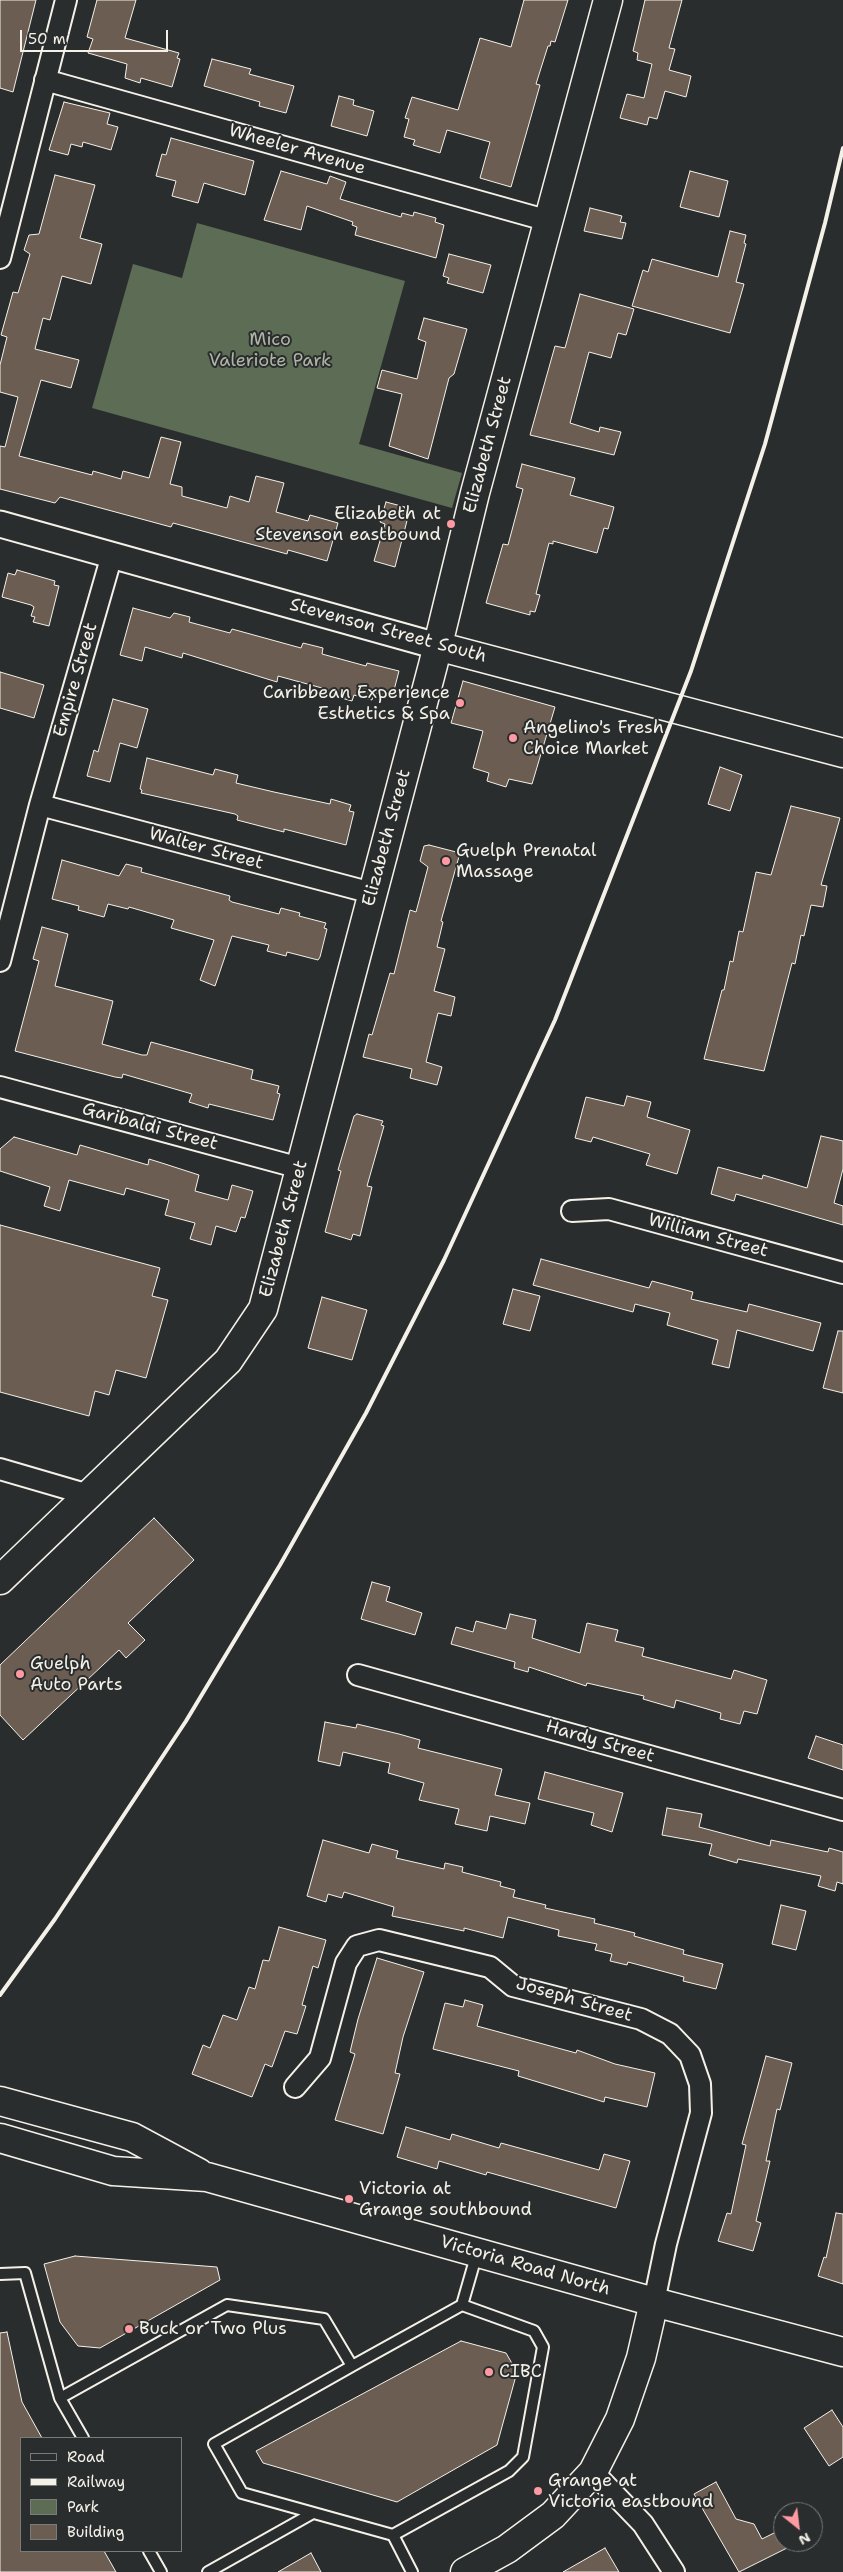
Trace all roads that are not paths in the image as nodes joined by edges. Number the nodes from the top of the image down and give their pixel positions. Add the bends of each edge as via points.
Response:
1 (66, 0) edge
2 (608, 0) edge
3 (45, 80) junction
4 (549, 221) junction
5 (0, 258) edge
6 (0, 524) edge
7 (112, 555) junction
8 (438, 646) junction
9 (843, 753) edge
10 (40, 805) junction
11 (372, 893) junction
12 (0, 961) edge
13 (0, 1087) edge
14 (300, 1168) junction
15 (572, 1211) dead end
16 (843, 1273) edge
17 (0, 1469) edge
18 (89, 1495) junction
19 (0, 1580) edge
20 (358, 1675) dead end
21 (843, 1810) edge
22 (295, 2087) dead end
23 (0, 2101) edge
24 (0, 2138) edge
25 (207, 2177) junction
26 (477, 2252) junction
27 (0, 2274) edge
28 (654, 2302) junction
29 (462, 2305) junction
30 (843, 2352) edge
31 (352, 2366) junction
32 (60, 2398) junction
33 (82, 2437) edge
34 (593, 2472) junction
35 (314, 2513) junction
36 (392, 2535) junction
37 (149, 2552) edge
38 (161, 2572) edge
39 (208, 2572) edge
40 (412, 2572) edge
41 (465, 2572) edge
42 (674, 2572) edge

1 - 3 street
2 - 4 main road, Elizabeth Street
3 - 4 street, Wheeler Avenue
3 - 5 street
4 - 8 main road, Elizabeth Street via 475,494
6 - 7 street, Stevenson Street South
7 - 8 street, Stevenson Street South
7 - 10 street, Empire Street
8 - 9 main road, Stevenson Street South
8 - 11 main road, Elizabeth Street
10 - 11 street, Walter Street
10 - 12 street
11 - 14 main road, Elizabeth Street
13 - 14 street, Garibaldi Street
14 - 18 main road, Elizabeth Street via 263,1310 228,1362
15 - 16 street, William Street via 609,1209
17 - 18 street
18 - 19 main road, Elizabeth Street
20 - 21 street, Hardy Street
22 - 28 street, Joseph Street via 320,2058 346,1963 357,1946 379,1940 490,1967 513,1986 641,2019 670,2034 690,2055 700,2084 701,2113
23 - 25 main road, Victoria Road North via 132,2137
24 - 25 main road, Victoria Road North via 113,2171
25 - 26 main road, Victoria Road North
26 - 28 main road, Victoria Road North
26 - 29 lane
27 - 32 lane via 25,2273
28 - 30 main road, Victoria Road North
28 - 34 main road via 641,2358 620,2419
29 - 31 lane
29 - 36 lane via 534,2330 543,2347 523,2457 509,2471
31 - 32 lane via 324,2319 226,2305
31 - 35 lane via 214,2444 242,2493
32 - 33 lane
34 - 41 main road via 553,2515 507,2549
34 - 42 street via 643,2524
35 - 36 lane
35 - 39 lane
36 - 40 lane
37 - 38 lane

